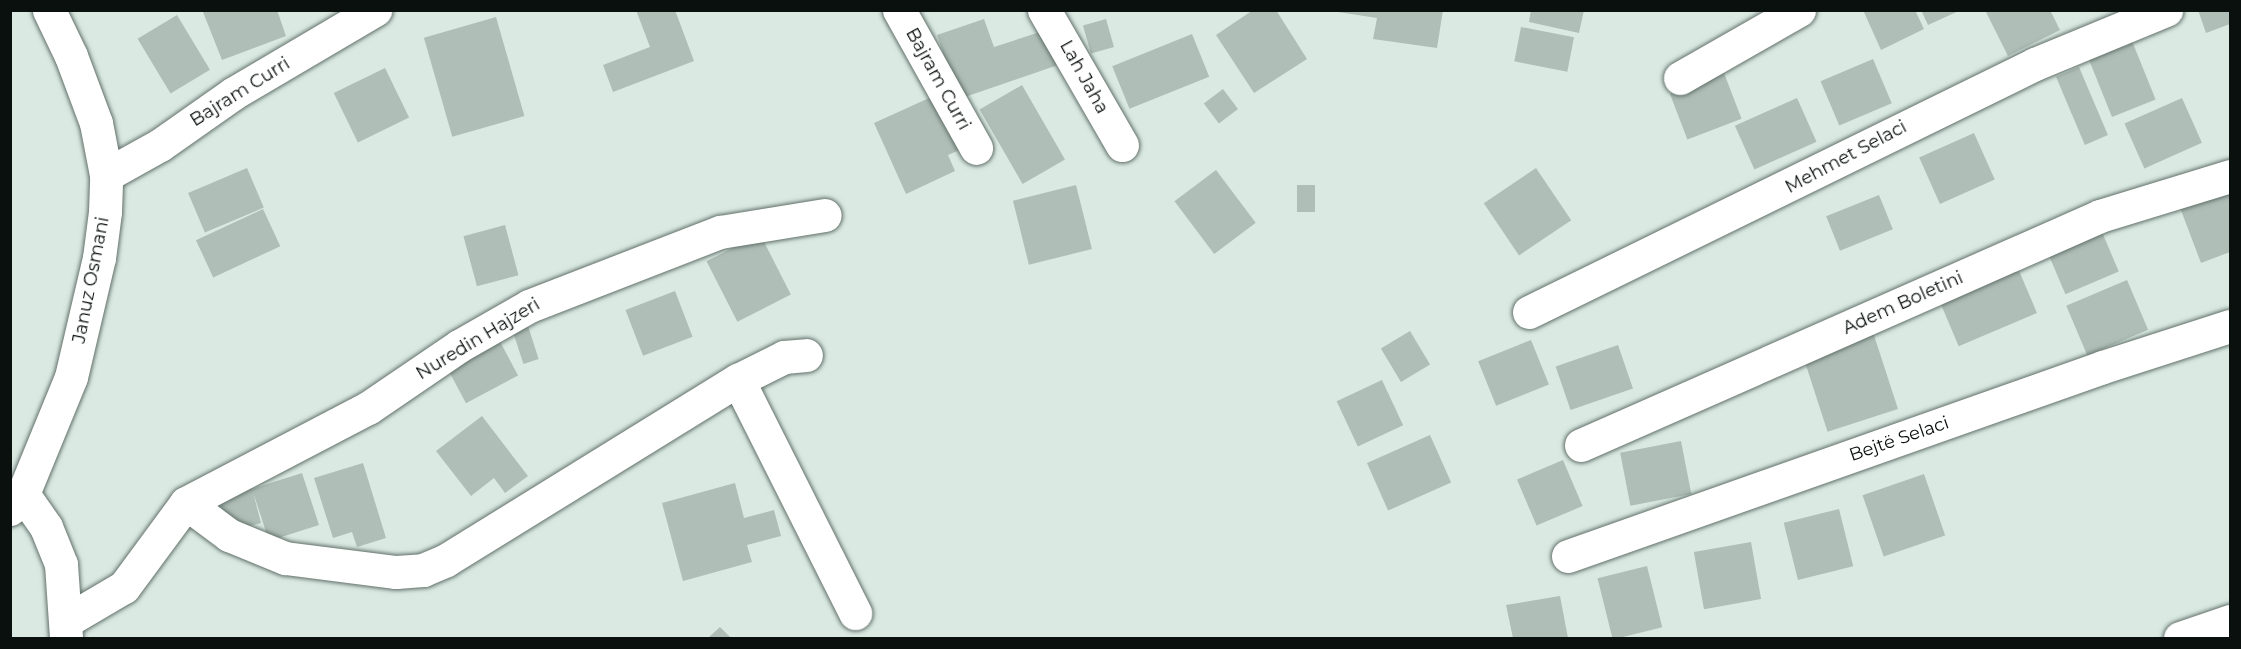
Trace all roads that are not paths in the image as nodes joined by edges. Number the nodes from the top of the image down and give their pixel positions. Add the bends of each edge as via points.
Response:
1 (49, 10) edge
2 (375, 10) edge
3 (899, 10) edge
4 (1044, 10) edge
5 (1799, 10) edge
6 (2166, 10) edge
7 (1680, 78) dead end
8 (1122, 144) dead end
9 (976, 148) dead end
10 (106, 175) junction
11 (2230, 176) edge
12 (825, 215) dead end
13 (1529, 312) dead end
14 (2230, 326) edge
15 (806, 355) dead end
16 (738, 380) junction
17 (1581, 445) dead end
18 (17, 502) edge
19 (186, 503) junction
20 (1568, 556) dead end
21 (855, 613) dead end
22 (2230, 621) edge
23 (66, 630) edge
24 (2180, 639) edge

1 - 10 street, Januz Osmani via 96,123
2 - 10 street, Bajram Curri
3 - 9 street, Bajram Curri
4 - 8 street, Lah Jaha
5 - 7 street
6 - 13 street, Mehmet Selaci via 2035,64
10 - 18 street, Januz Osmani via 99,258 71,377
11 - 17 street, Adem Boletini via 2100,216
12 - 19 street, Nuredin Hajzeri via 720,232 529,306 459,346 368,408
14 - 20 street, Bejtë Selaci
15 - 16 street via 784,357
16 - 19 street via 446,560 423,570 396,572 285,558 229,535
16 - 21 street
18 - 23 street via 55,546 61,564
19 - 23 street, Nuredin Hajzeri via 124,587
22 - 24 street

